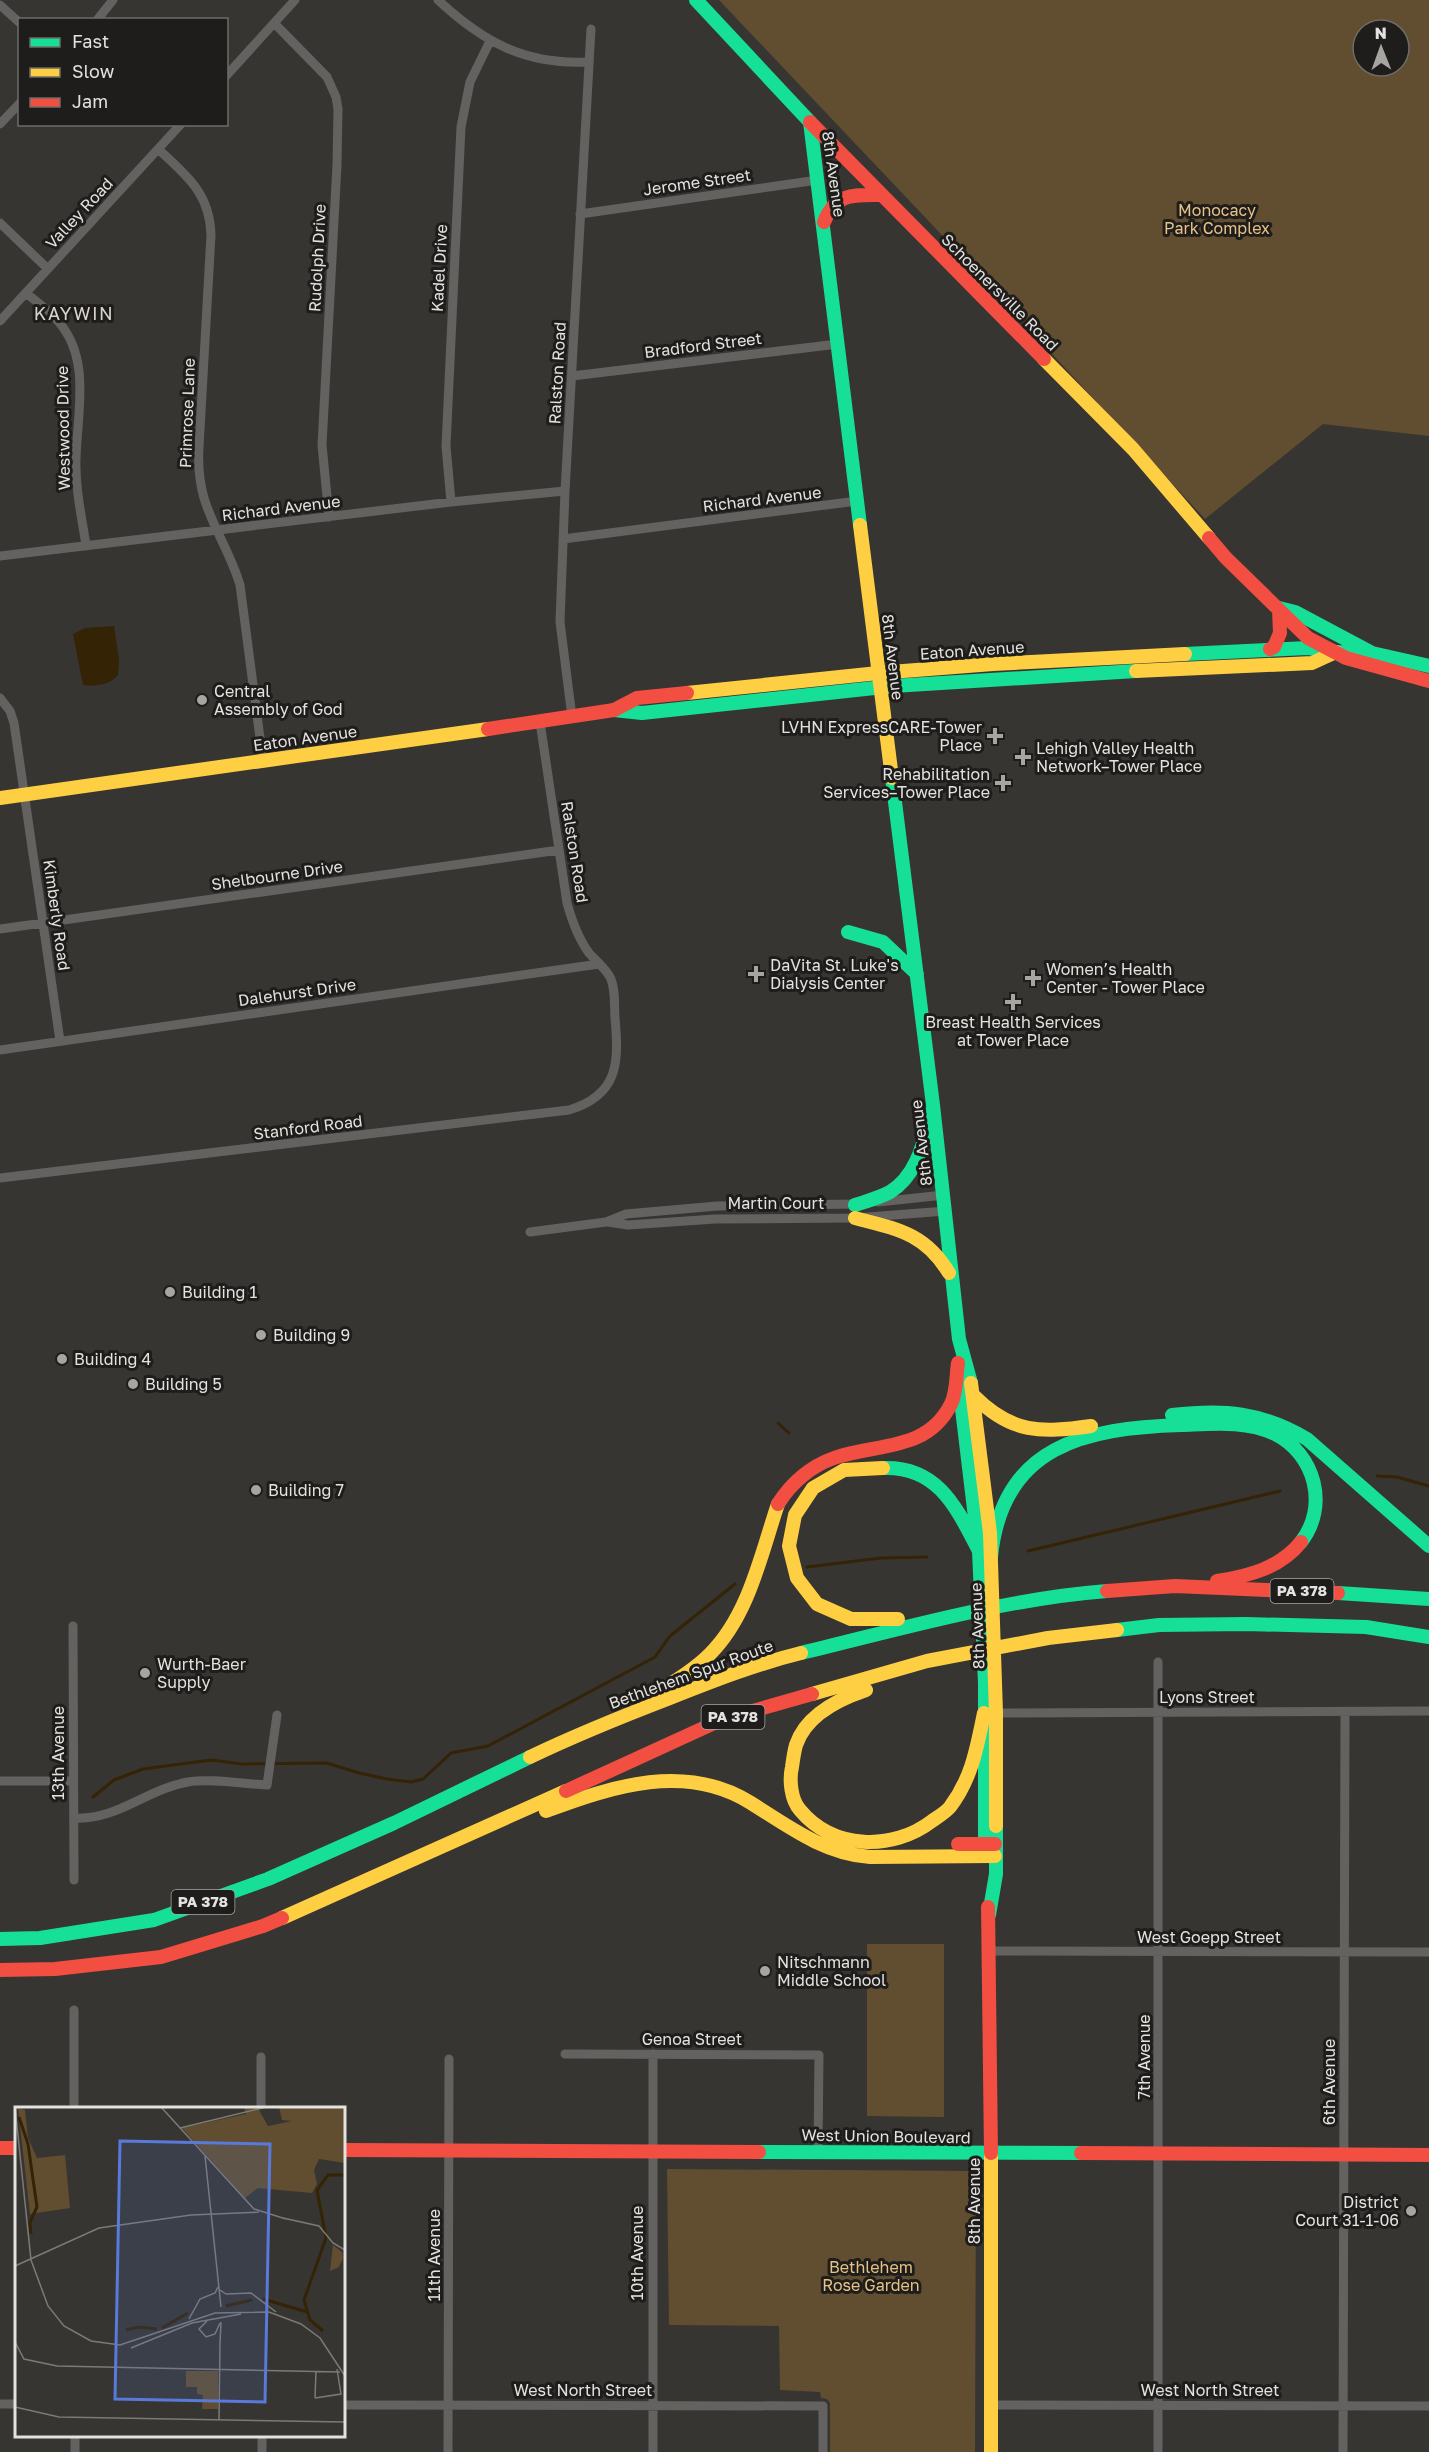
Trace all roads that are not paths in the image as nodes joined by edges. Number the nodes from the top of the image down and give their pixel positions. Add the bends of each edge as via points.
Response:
1 (113, 0) edge
2 (295, 0) edge
3 (438, 0) edge
4 (696, 0) edge
5 (0, 5) edge
6 (99, 18) edge
7 (18, 21) edge
8 (275, 24) junction
9 (591, 29) dead end
10 (490, 41) junction
11 (588, 62) junction
12 (228, 74) edge
13 (18, 105) edge
14 (810, 122) junction
15 (0, 124) edge
16 (179, 126) edge
17 (158, 149) junction
18 (818, 180) junction
19 (880, 195) junction
20 (580, 214) junction
21 (824, 222) junction
22 (0, 224) edge
23 (48, 269) junction
24 (26, 293) junction
25 (0, 321) edge
26 (838, 344) junction
27 (572, 376) junction
28 (565, 491) junction
29 (857, 501) junction
30 (451, 502) junction
31 (329, 517) junction
32 (218, 532) junction
33 (563, 539) junction
34 (86, 546) junction
35 (0, 556) edge
36 (1279, 608) junction
37 (1270, 649) junction
38 (1336, 652) junction
39 (1372, 653) junction
40 (1429, 666) edge
41 (878, 673) junction
42 (1429, 681) edge
43 (880, 687) junction
44 (0, 698) edge
45 (614, 710) junction
46 (572, 717) junction
47 (540, 722) junction
48 (263, 761) junction
49 (24, 794) junction
50 (0, 798) edge
51 (559, 850) junction
52 (43, 923) junction
53 (0, 929) edge
54 (848, 932) dead end
55 (599, 964) junction
56 (917, 974) junction
57 (60, 1041) junction
58 (0, 1050) edge
59 (610, 1082) joint
60 (933, 1105) junction
61 (0, 1178) edge
62 (945, 1195) junction
63 (946, 1210) junction
64 (855, 1212) junction
65 (530, 1232) dead end
66 (952, 1281) junction
67 (962, 1382) junction
68 (1429, 1546) edge
69 (985, 1554) junction
70 (1175, 1586) junction
71 (1429, 1599) edge
72 (1018, 1602) junction
73 (73, 1626) dead end
74 (1429, 1636) edge
75 (1048, 1638) junction
76 (1158, 1662) dead end
77 (1158, 1711) junction
78 (1429, 1711) edge
79 (1345, 1712) junction
80 (990, 1713) junction
81 (277, 1715) dead end
82 (585, 1731) junction
83 (0, 1781) edge
84 (73, 1781) junction
85 (74, 1818) junction
86 (878, 1845) junction
87 (437, 1850) junction
88 (990, 1850) junction
89 (74, 1880) dead end
90 (0, 1939) edge
91 (989, 1951) junction
92 (1159, 1952) junction
93 (1344, 1952) junction
94 (1429, 1952) edge
95 (0, 1970) edge
96 (74, 2010) dead end
97 (565, 2054) dead end
98 (653, 2054) junction
99 (261, 2057) dead end
100 (449, 2059) dead end
101 (74, 2107) edge
102 (261, 2107) edge
103 (345, 2150) edge
104 (449, 2151) junction
105 (653, 2151) junction
106 (818, 2151) junction
107 (991, 2153) junction
108 (1159, 2155) junction
109 (1344, 2155) junction
110 (1429, 2155) edge
111 (345, 2405) edge
112 (447, 2405) junction
113 (990, 2405) junction
114 (1158, 2405) junction
115 (1343, 2405) junction
116 (653, 2406) junction
117 (1429, 2406) edge
118 (448, 2452) edge
119 (653, 2452) edge
120 (823, 2452) edge
121 (991, 2452) edge
122 (1158, 2452) edge
123 (1343, 2452) edge

1 - 6 street
2 - 8 street
3 - 10 street
4 - 14 main road, Schoenersville Road
5 - 7 street
8 - 12 street
8 - 31 street, Rudolph Drive via 327,77 338,109 322,445
9 - 11 street, Ralston Road
10 - 11 street via 543,60
10 - 30 street, Kadel Drive via 470,82 461,127 446,446
11 - 20 street, Ralston Road
13 - 15 street
14 - 18 main road, 8th Avenue
14 - 19 main road, Schoenersville Road
16 - 17 street, Valley Road
17 - 23 street, Valley Road
17 - 32 street, Primrose Lane via 196,186 211,227 198,460 204,499
18 - 20 street, Jerome Street
18 - 21 main road, 8th Avenue
19 - 21 main road via 842,198 833,204
19 - 36 main road, Schoenersville Road via 1116,432 1226,558
20 - 27 street, Ralston Road
21 - 26 main road, 8th Avenue
22 - 23 street
23 - 24 street, Valley Road
24 - 25 street, Valley Road
24 - 34 street, Westwood Drive via 58,320 77,355 80,379 76,472
26 - 27 street, Bradford Street
26 - 29 main road, 8th Avenue
27 - 28 street, Ralston Road
28 - 30 street, Richard Avenue
28 - 33 street, Ralston Road
29 - 33 street, Richard Avenue
29 - 41 main road, 8th Avenue
30 - 31 street, Richard Avenue
31 - 32 street, Richard Avenue
32 - 34 street, Richard Avenue
32 - 48 street, Primrose Lane via 240,585
33 - 46 street, Ralston Road via 560,622
34 - 35 street, Richard Avenue
36 - 37 main road via 1280,633
36 - 38 main road, Schoenersville Road via 1304,634
36 - 39 main road, Schoenersville Road via 1295,612
37 - 38 main road, Eaton Avenue
37 - 41 main road, Eaton Avenue
38 - 39 main road, Eaton Avenue
38 - 42 main road, Schoenersville Road via 1369,667
38 - 43 main road, Eaton Avenue via 1312,663 1092,672
39 - 40 main road, Schoenersville Road
41 - 43 main road, 8th Avenue
41 - 45 main road, Eaton Avenue via 637,698
43 - 45 main road, Eaton Avenue via 642,713
43 - 56 main road, 8th Avenue
44 - 49 street, Kimberly Road via 14,723
45 - 46 main road, Eaton Avenue
46 - 47 main road, Eaton Avenue
47 - 48 main road, Eaton Avenue
47 - 51 street, Ralston Road
48 - 49 main road, Eaton Avenue
49 - 50 main road, Eaton Avenue
49 - 52 street, Kimberly Road
51 - 52 street, Shelbourne Drive
51 - 55 street, Ralston Road via 573,926
52 - 53 street, Shelbourne Drive
52 - 57 street, Kimberly Road
54 - 56 main road via 883,942
55 - 57 street, Dalehurst Drive
55 - 59 street, Ralston Road via 613,985 618,1048
56 - 60 main road, 8th Avenue
57 - 58 street, Dalehurst Drive
59 - 61 street, Stanford Road via 592,1101 569,1110
60 - 62 main road, 8th Avenue
60 - 64 main road via 916,1161 905,1180
62 - 63 main road, 8th Avenue
62 - 64 street, Martin Court
63 - 64 street, Martin Court
63 - 66 main road, 8th Avenue
64 - 65 street, Martin Court via 628,1225 606,1222
64 - 66 main road via 928,1243
66 - 67 main road, 8th Avenue
67 - 68 main road via 1001,1422 1036,1430 1054,1431 1207,1410 1274,1420 1307,1439
67 - 69 main road, 8th Avenue
67 - 82 main road via 934,1429 921,1438 883,1450 844,1455 797,1479 778,1503 742,1602 715,1649 680,1679
69 - 70 main road via 1010,1493 1043,1457 1071,1441 1149,1426 1204,1424 1258,1427 1290,1443 1311,1471 1317,1506 1312,1523 1292,1553 1258,1571
69 - 72 main road via 947,1495 917,1474 879,1467 844,1471 809,1491 795,1510 789,1551 803,1591 825,1609 855,1620 878,1623
69 - 80 main road, 8th Avenue
70 - 71 main road, Bethlehem Spur Route / PA 378
70 - 72 main road, Bethlehem Spur Route / PA 378
72 - 82 main road, Bethlehem Spur Route / PA 378 via 777,1659
73 - 84 street, 13th Avenue
74 - 75 main road, PA 378 via 1366,1627 1246,1624 1159,1625
75 - 86 main road via 851,1694 822,1711 805,1729 790,1762 790,1786 796,1804 810,1822 831,1835
75 - 87 main road, PA 378 via 927,1662 721,1720
76 - 77 street, 7th Avenue
77 - 79 street, Lyons Street
77 - 80 street, Lyons Street
77 - 92 street, 7th Avenue
78 - 79 street, Lyons Street
79 - 93 street, 6th Avenue
80 - 86 main road via 971,1771 947,1810 917,1833
80 - 88 main road, 8th Avenue
81 - 85 street via 267,1785 189,1782 106,1815 90,1820
82 - 90 main road, Bethlehem Spur Route / PA 378 via 268,1879 154,1920 40,1938
83 - 84 street
84 - 85 street, 13th Avenue
85 - 89 street, 13th Avenue
86 - 88 main road
87 - 88 main road via 602,1791 650,1781 686,1779 734,1793 790,1829 841,1853 870,1857
87 - 95 main road, PA 378 via 263,1926 160,1957 55,1970
88 - 91 main road, 8th Avenue
91 - 92 street, West Goepp Street
91 - 107 main road, 8th Avenue
92 - 93 street, West Goepp Street
92 - 108 street, 7th Avenue
93 - 94 street, West Goepp Street
93 - 109 street, 6th Avenue
96 - 101 street
97 - 98 street, Genoa Street
98 - 105 street, 10th Avenue
98 - 106 street, Genoa Street via 819,2055
99 - 102 street
100 - 104 street, 11th Avenue
103 - 104 main road, West Union Boulevard
104 - 105 main road, West Union Boulevard
104 - 112 street, 11th Avenue
105 - 106 main road, West Union Boulevard
105 - 116 street, 10th Avenue
106 - 107 main road, West Union Boulevard
107 - 108 main road, West Union Boulevard
107 - 113 main road, 8th Avenue
108 - 109 main road, West Union Boulevard
108 - 114 street, 7th Avenue
109 - 110 main road, West Union Boulevard
109 - 115 street, 6th Avenue
111 - 112 street, West North Street
112 - 116 street, West North Street
112 - 118 street, 11th Avenue
113 - 114 street, West North Street
113 - 121 main road, 8th Avenue
114 - 115 street, West North Street
114 - 122 street, 7th Avenue
115 - 117 street, West North Street
115 - 123 street, 6th Avenue
116 - 119 street, 10th Avenue
116 - 120 street, West North Street via 823,2406

